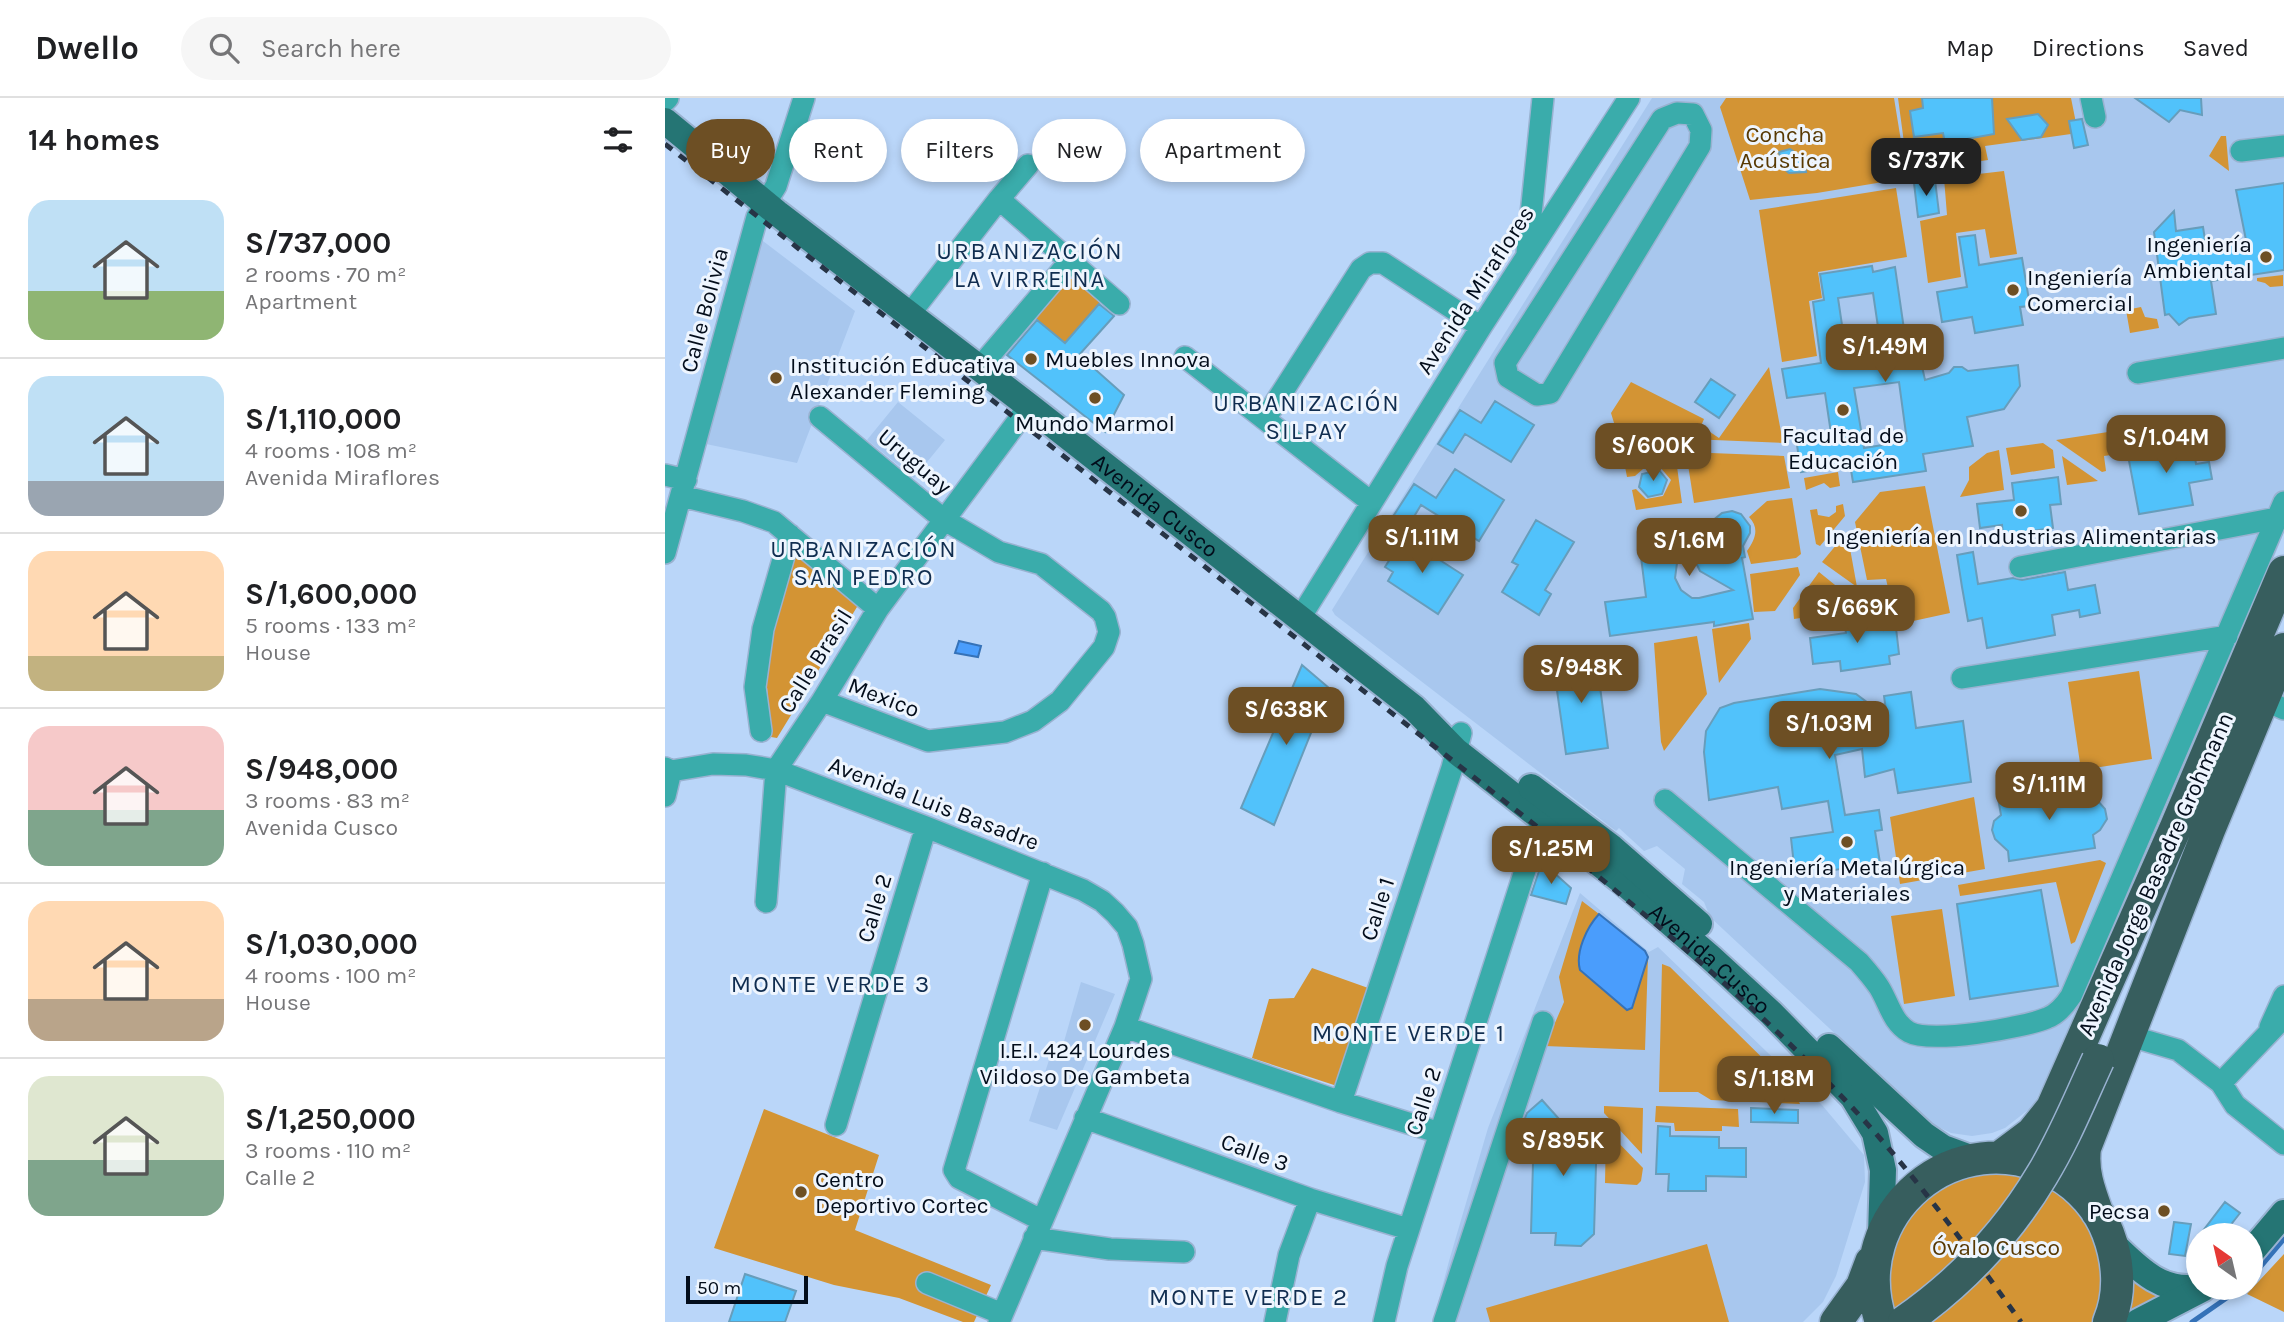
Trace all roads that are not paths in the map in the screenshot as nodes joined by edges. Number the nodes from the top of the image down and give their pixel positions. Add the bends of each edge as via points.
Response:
1 (804, 98) edge
2 (1543, 98) edge
3 (1629, 98) edge
4 (1699, 106) edge
5 (665, 121) edge
6 (2284, 146) edge
7 (2241, 151) dead end
8 (1028, 166) dead end
9 (999, 198) junction
10 (765, 204) junction
11 (1526, 257) junction
12 (1070, 261) junction
13 (1119, 304) dead end
14 (909, 315) junction
15 (1481, 327) junction
16 (2284, 348) edge
17 (1185, 356) dead end
18 (979, 368) junction
19 (2138, 373) dead end
20 (1029, 406) junction
21 (820, 416) dead end
22 (1265, 419) junction
23 (677, 484) edge
24 (1371, 502) junction
25 (2281, 510) edge
26 (943, 519) junction
27 (790, 535) junction
28 (665, 553) edge
29 (2020, 567) dead end
30 (2284, 572) edge
31 (878, 609) junction
32 (1300, 618) junction
33 (2227, 636) junction
34 (2284, 649) edge
35 (1962, 678) dead end
36 (822, 701) junction
37 (2274, 704) edge
38 (761, 731) dead end
39 (928, 741) joint
40 (1459, 742) junction
41 (668, 769) edge
42 (776, 770) junction
43 (665, 796) edge
44 (1665, 800) dead end
45 (1542, 818) junction
46 (926, 827) junction
47 (2176, 827) junction
48 (2209, 830) junction
49 (1043, 873) junction
50 (766, 902) dead end
51 (2284, 996) edge
52 (2284, 1017) edge
53 (1542, 1022) dead end
54 (1125, 1027) junction
55 (2130, 1035) junction
56 (2265, 1039) junction
57 (2098, 1060) junction
58 (2221, 1083) junction
59 (1341, 1102) junction
60 (1086, 1118) junction
61 (836, 1125) dead end
62 (1440, 1133) junction
63 (2284, 1144) edge
64 (1987, 1158) junction
65 (1310, 1199) junction
66 (2098, 1212) junction
67 (2284, 1213) edge
68 (1038, 1229) junction
69 (1408, 1230) junction
70 (2263, 1238) edge
71 (1879, 1243) junction
72 (2112, 1243) junction
73 (1184, 1252) dead end
74 (927, 1283) dead end
75 (2186, 1288) edge
76 (2186, 1297) edge
77 (1000, 1318) edge
78 (1275, 1322) edge
79 (1384, 1322) edge
80 (1444, 1322) edge
81 (1836, 1322) edge
82 (1881, 1322) edge
83 (1904, 1322) edge
84 (2109, 1322) edge
85 (2139, 1322) edge

1 - 10 street, Calle Bolivia via 776,186
2 - 11 street
3 - 11 street, Avenida Miraflores
4 - 4 street via 1663,118 1505,363 1508,377 1537,395 1550,393 1700,146
5 - 10 main road, Avenida Cusco
6 - 7 street
8 - 9 street
9 - 12 street
9 - 14 street
10 - 14 main road, Avenida Cusco
10 - 23 street, Calle Bolivia via 757,217
11 - 15 street, Avenida Miraflores
12 - 13 street
12 - 18 street
14 - 18 main road, Avenida Cusco
15 - 22 street via 1383,264 1370,263 1360,269
15 - 24 street, Avenida Miraflores
16 - 19 street
17 - 22 street
18 - 20 main road, Avenida Cusco
20 - 26 street, Calle Brasil
20 - 32 main road, Avenida Cusco
21 - 26 street, Uruguay
22 - 24 street
23 - 27 street via 774,522
23 - 28 street, Calle Bolivia
24 - 32 street, Avenida Miraflores
25 - 29 street
25 - 33 street
26 - 31 street, Calle Brasil
26 - 39 street, Uruguay via 999,551 1041,564 1101,611 1108,632 1104,647 1060,701 1033,721 1006,732
27 - 31 street
27 - 38 street via 762,629 755,687
30 - 47 highway, Avenida Jorge Basadre Grohmann
31 - 36 street, Calle Brasil
32 - 40 main road, Avenida Cusco
33 - 35 street
33 - 44 street via 2071,996 2048,1018 1952,1036 1910,1033 1897,1022 1859,961
34 - 37 highway, Avenida Jorge Basadre Grohmann
36 - 39 street, Mexico
36 - 42 street, Calle Brasil
37 - 48 highway, Avenida Jorge Basadre Grohmann
40 - 45 main road, Avenida Cusco
40 - 59 street, Calle 1
40 - 64 main road, Avenida Cusco via 1612,848 1660,888 1924,1135 1943,1148
41 - 42 street, Avenida Luis Basadre via 713,764
41 - 43 street
42 - 46 street, Avenida Luis Basadre
42 - 50 street, Calle Brasil
45 - 62 street, Calle 2
45 - 71 main road, Avenida Cusco via 1710,957 1853,1097 1875,1133 1883,1170
46 - 49 street, Avenida Luis Basadre
46 - 61 street, Calle 2
47 - 57 highway
47 - 64 highway, Avenida Jorge Basadre Grohmann via 2052,1108 2032,1133
48 - 55 highway, Avenida Jorge Basadre Grohmann
48 - 57 highway
49 - 54 street, Avenida Luis Basadre via 1102,901 1127,928 1141,979
49 - 68 street via 954,1170 959,1178
51 - 56 street
52 - 56 street
53 - 80 street
54 - 59 street
54 - 60 street
55 - 58 street via 2178,1050
55 - 66 highway, Avenida Jorge Basadre Grohmann via 2085,1147 2085,1177
56 - 58 street
57 - 83 highway, bridge via 2057,1148 2026,1200 1968,1270
58 - 63 street via 2235,1105
59 - 62 street
60 - 65 street, Calle 3
60 - 68 street
62 - 69 street, Calle 2
64 - 66 highway via 2023,1160 2055,1173
64 - 71 highway via 1954,1165 1919,1184 1892,1215
65 - 69 street, Calle 3
65 - 78 street via 1289,1255
66 - 72 highway
67 - 70 main road
68 - 73 street via 1109,1249
68 - 77 street
69 - 79 street, Calle 2
71 - 81 highway via 1862,1286
71 - 82 highway via 1874,1290
72 - 75 main road via 2164,1285
72 - 84 highway via 2117,1280
74 - 77 street
76 - 85 main road

